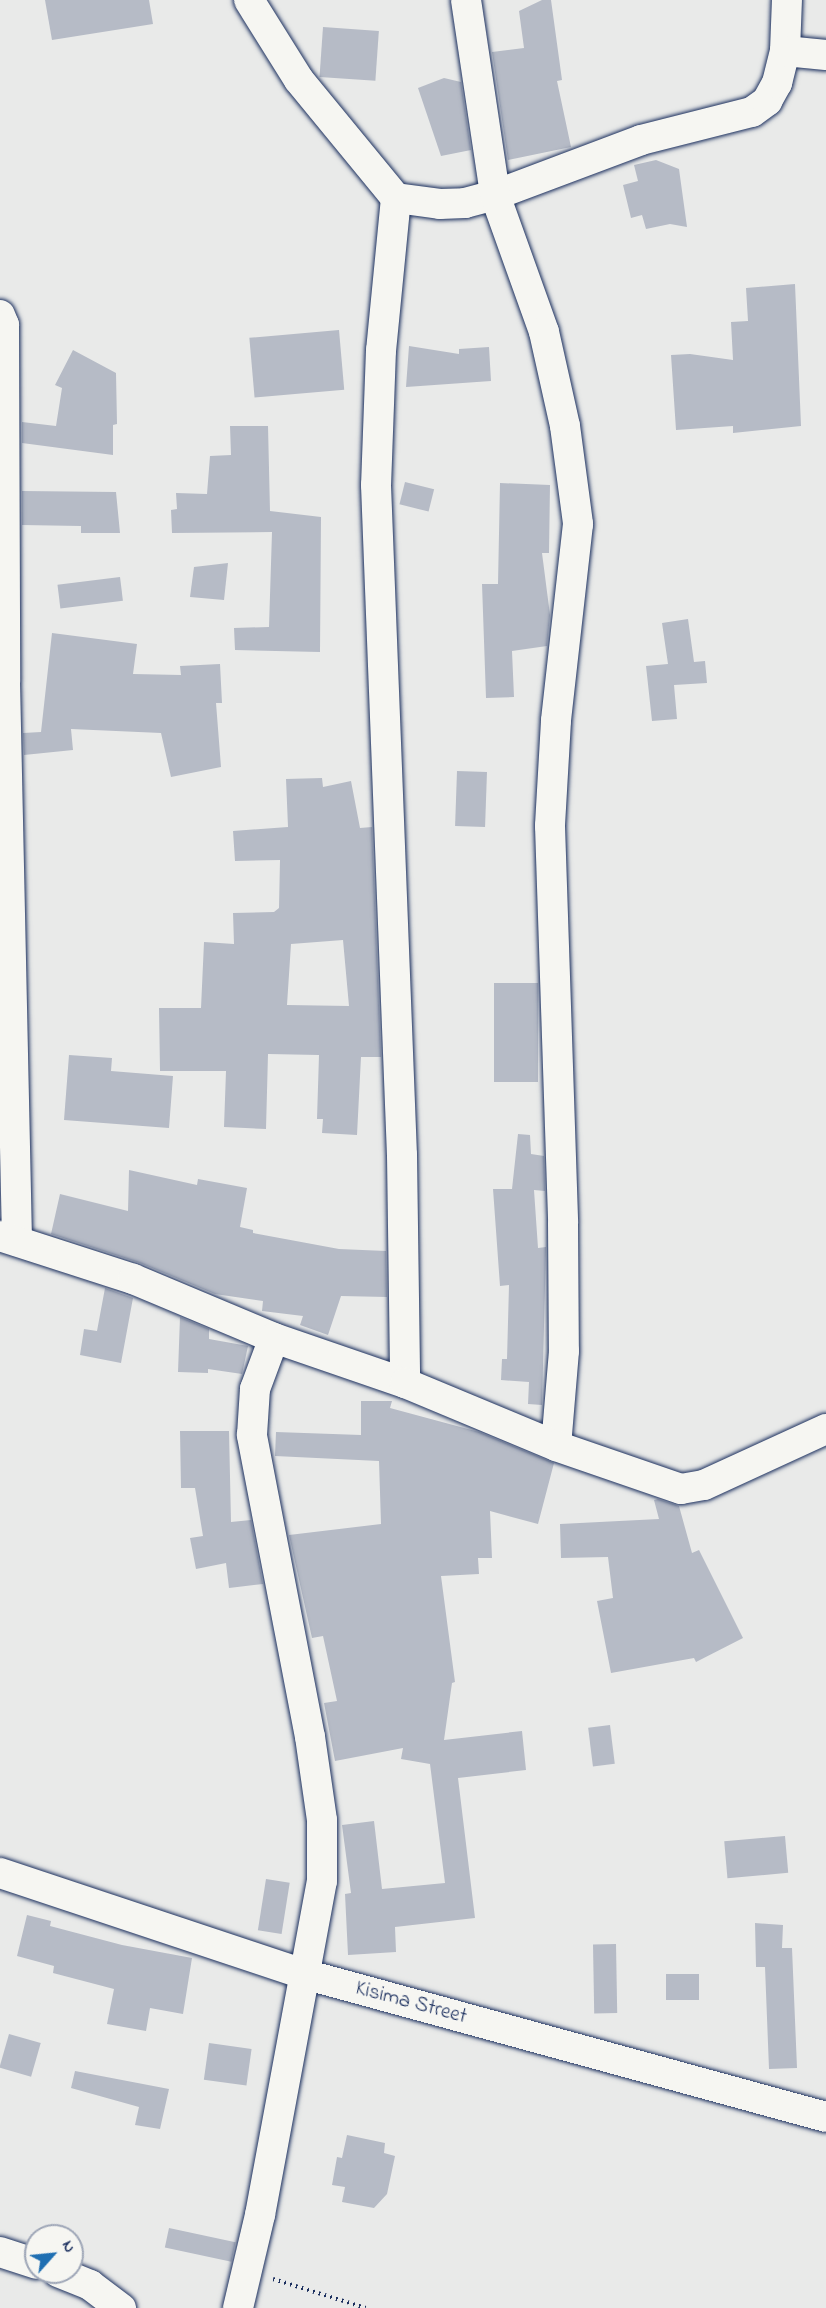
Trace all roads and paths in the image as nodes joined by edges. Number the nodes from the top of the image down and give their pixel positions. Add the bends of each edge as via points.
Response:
1 (249, 0) edge
2 (466, 0) edge
3 (787, 0) edge
4 (785, 51) junction
5 (826, 55) edge
6 (495, 195) junction
7 (396, 198) junction
8 (0, 315) edge
9 (8, 1239) edge
10 (274, 1338) junction
11 (405, 1383) junction
12 (826, 1429) edge
13 (556, 1446) junction
14 (0, 1874) edge
15 (304, 1974) junction
16 (826, 2117) edge
17 (0, 2252) edge
18 (24, 2260) edge
19 (247, 2272) junction
20 (84, 2283) edge
21 (121, 2308) edge
22 (238, 2308) edge
23 (366, 2308) edge

1 - 7 street via 300,80
2 - 6 street
3 - 4 street
4 - 5 street
4 - 6 street via 772,92 752,112 641,140
6 - 7 street via 457,203
6 - 13 street via 544,332 565,426 578,524 556,721 550,826 563,1223 564,1351
7 - 11 street via 381,350 376,486 402,1155
8 - 9 street via 4,326
9 - 10 street via 133,1279
10 - 11 street
10 - 15 street via 255,1389 252,1435 322,1820 322,1881
11 - 13 street
12 - 13 street via 704,1485 681,1489
14 - 15 street, Kisima Street
15 - 16 street, Kisima Street
15 - 19 street
17 - 18 street
19 - 22 street
19 - 23 path
20 - 21 street

